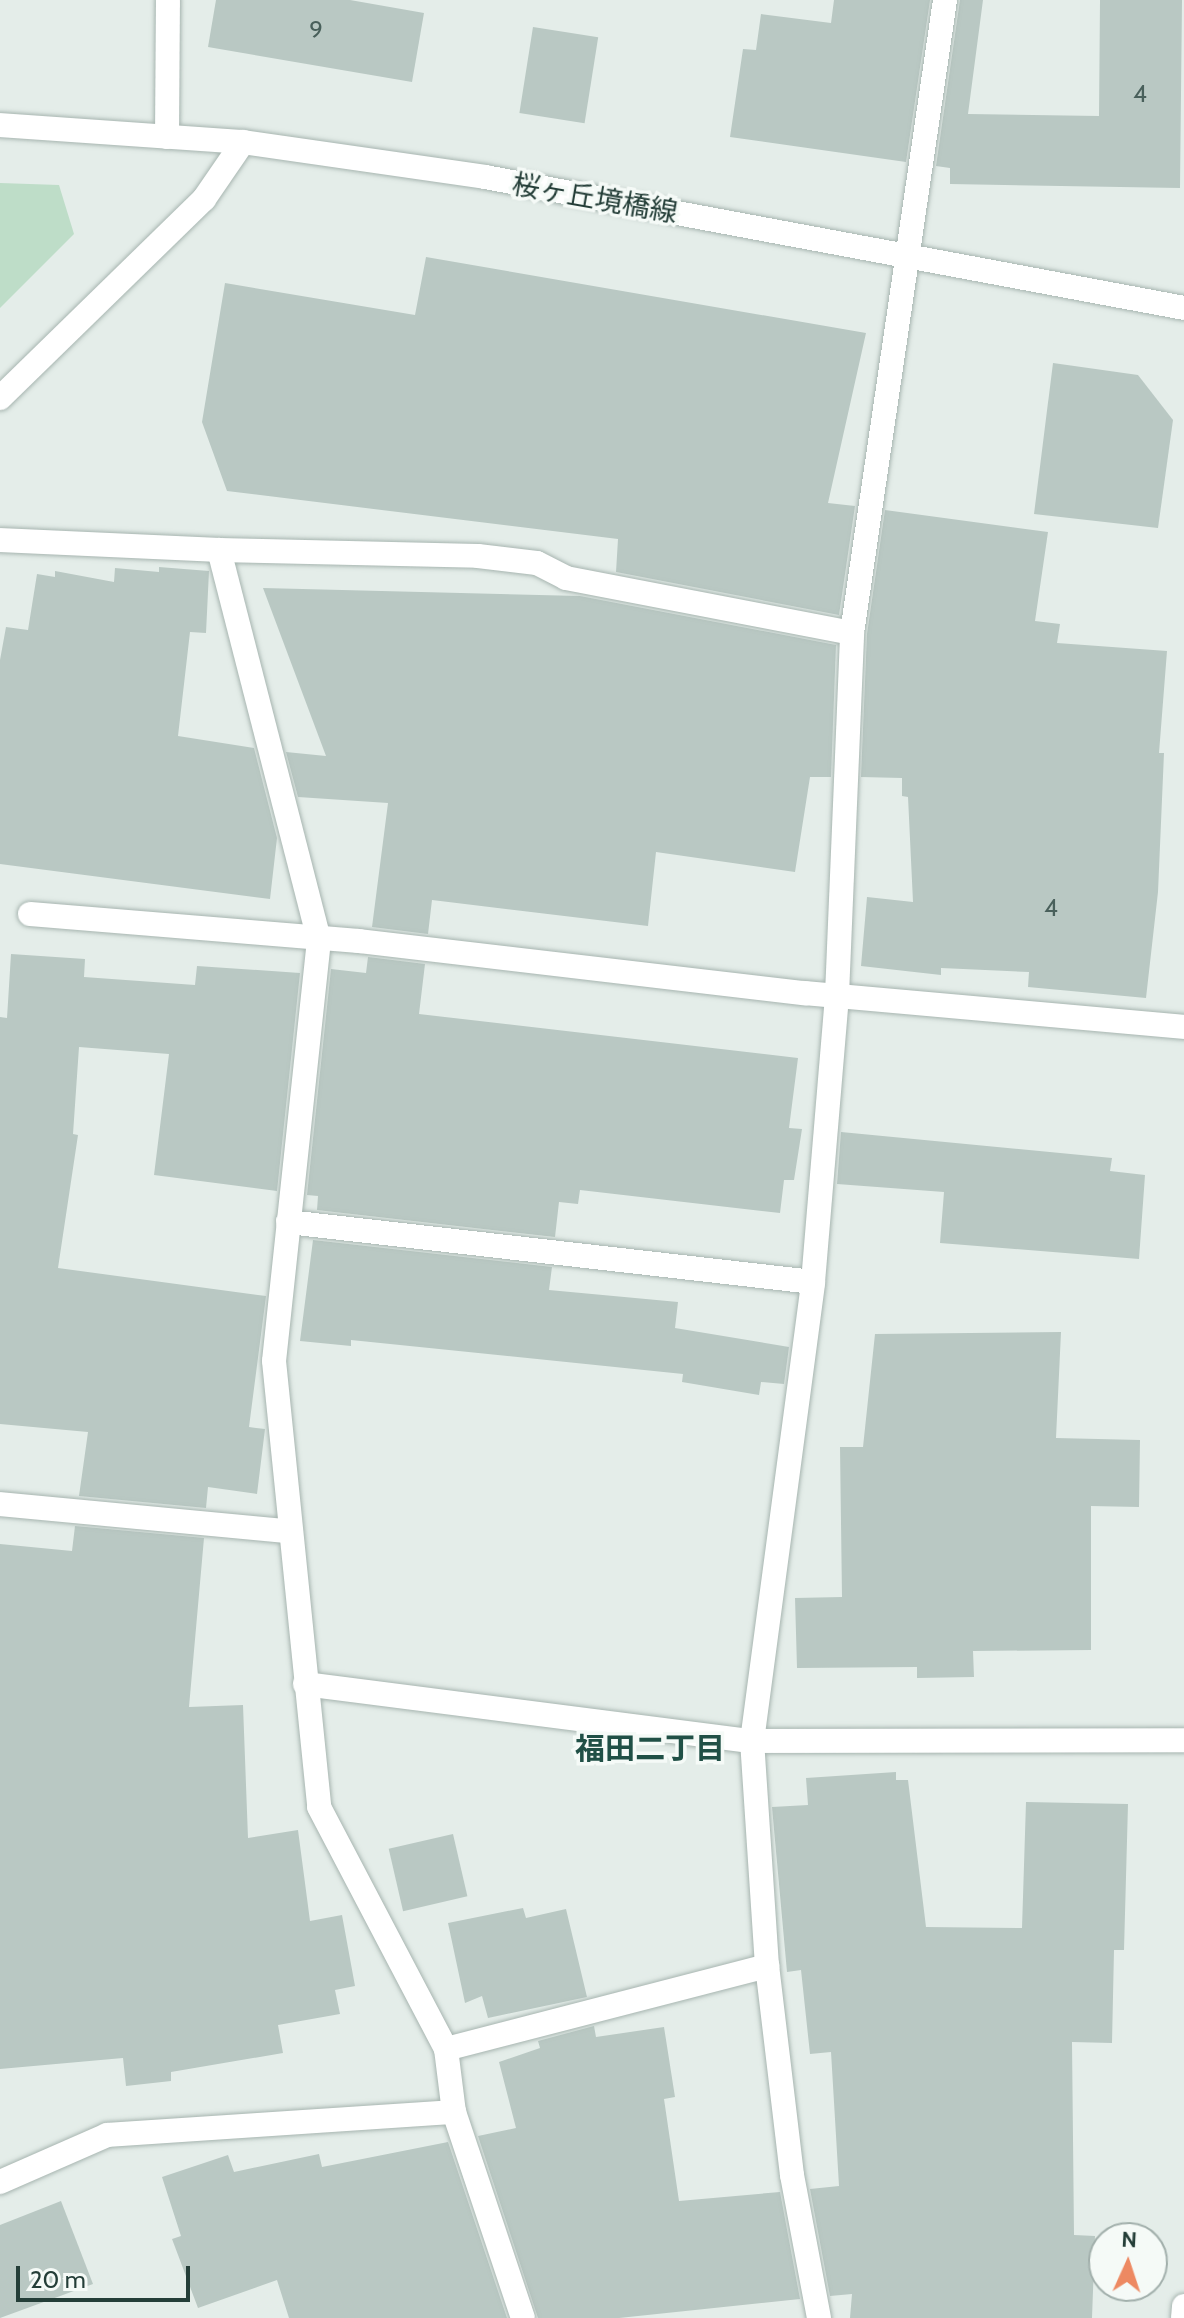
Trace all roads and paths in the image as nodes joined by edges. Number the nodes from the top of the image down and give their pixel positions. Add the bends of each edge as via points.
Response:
1 (168, 0) edge
2 (945, 0) edge
3 (0, 125) edge
4 (167, 137) junction
5 (243, 142) junction
6 (905, 256) junction
7 (1184, 308) edge
8 (0, 398) edge
9 (0, 540) edge
10 (219, 550) junction
11 (852, 633) junction
12 (30, 914) dead end
13 (319, 940) junction
14 (837, 995) junction
15 (1184, 1027) edge
16 (288, 1222) junction
17 (813, 1282) junction
18 (0, 1504) edge
19 (288, 1531) junction
20 (305, 1684) junction
21 (1184, 1740) edge
22 (752, 1741) junction
23 (767, 1966) junction
24 (446, 2049) junction
25 (454, 2112) junction
26 (0, 2182) edge
27 (1184, 2306) edge
28 (523, 2318) edge
29 (819, 2318) edge
30 (1183, 2318) edge

1 - 4 street
2 - 6 street
3 - 4 street, 桜ヶ丘境橋線
4 - 5 street, 桜ヶ丘境橋線
5 - 6 street, 桜ヶ丘境橋線 via 485,177
5 - 8 street via 204,199
6 - 7 street, 桜ヶ丘境橋線
6 - 11 street
9 - 10 street
10 - 11 street via 478,556 537,563 566,578
10 - 13 street
11 - 14 street
12 - 13 street
13 - 14 street
13 - 16 street
14 - 15 street
14 - 17 street
16 - 17 street
16 - 19 street via 274,1361
17 - 22 street
18 - 19 street
19 - 20 street
20 - 22 street
20 - 24 street via 319,1807
21 - 22 street
22 - 23 street
23 - 24 street
23 - 29 street via 792,2175
24 - 25 street
25 - 26 street via 107,2135
25 - 28 street
27 - 30 street

